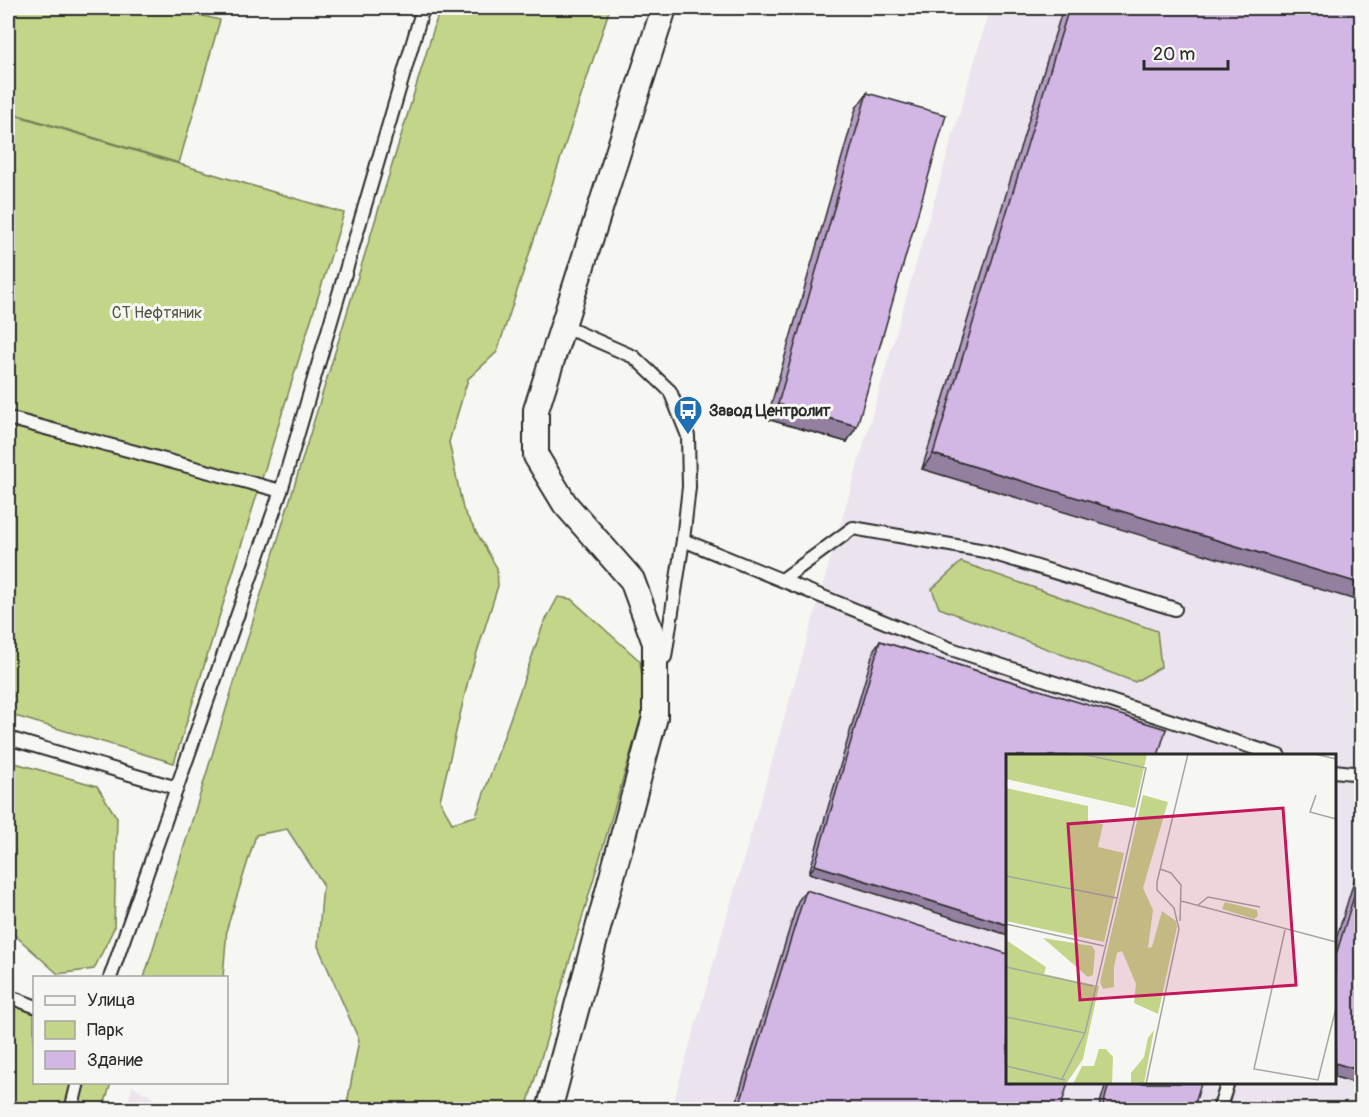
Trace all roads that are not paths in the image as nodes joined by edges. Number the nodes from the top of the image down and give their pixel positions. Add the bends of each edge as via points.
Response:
1 (423, 8) edge
2 (664, 8) edge
3 (561, 325) junction
4 (8, 418) edge
5 (281, 492) junction
6 (684, 540) junction
7 (782, 580) junction
8 (1175, 609) dead end
9 (655, 717) junction
10 (8, 738) edge
11 (1273, 754) edge
12 (1336, 771) edge
13 (1362, 774) edge
14 (177, 788) junction
15 (111, 976) edge
16 (8, 996) edge
17 (33, 1006) edge
18 (78, 1084) edge
19 (1228, 1084) edge
20 (71, 1110) edge
21 (549, 1110) edge
22 (1219, 1110) edge

1 - 5 lane
2 - 3 street
3 - 6 lane via 633,357 669,392 687,436 689,487
3 - 9 street via 536,410 536,456 565,504 632,580 655,643
4 - 5 lane
5 - 14 lane
6 - 7 lane
6 - 9 lane
7 - 8 lane via 853,528 985,551
7 - 11 lane via 951,649
9 - 21 street
10 - 14 lane
12 - 13 lane
14 - 15 lane
16 - 17 lane
18 - 20 lane
19 - 22 lane

